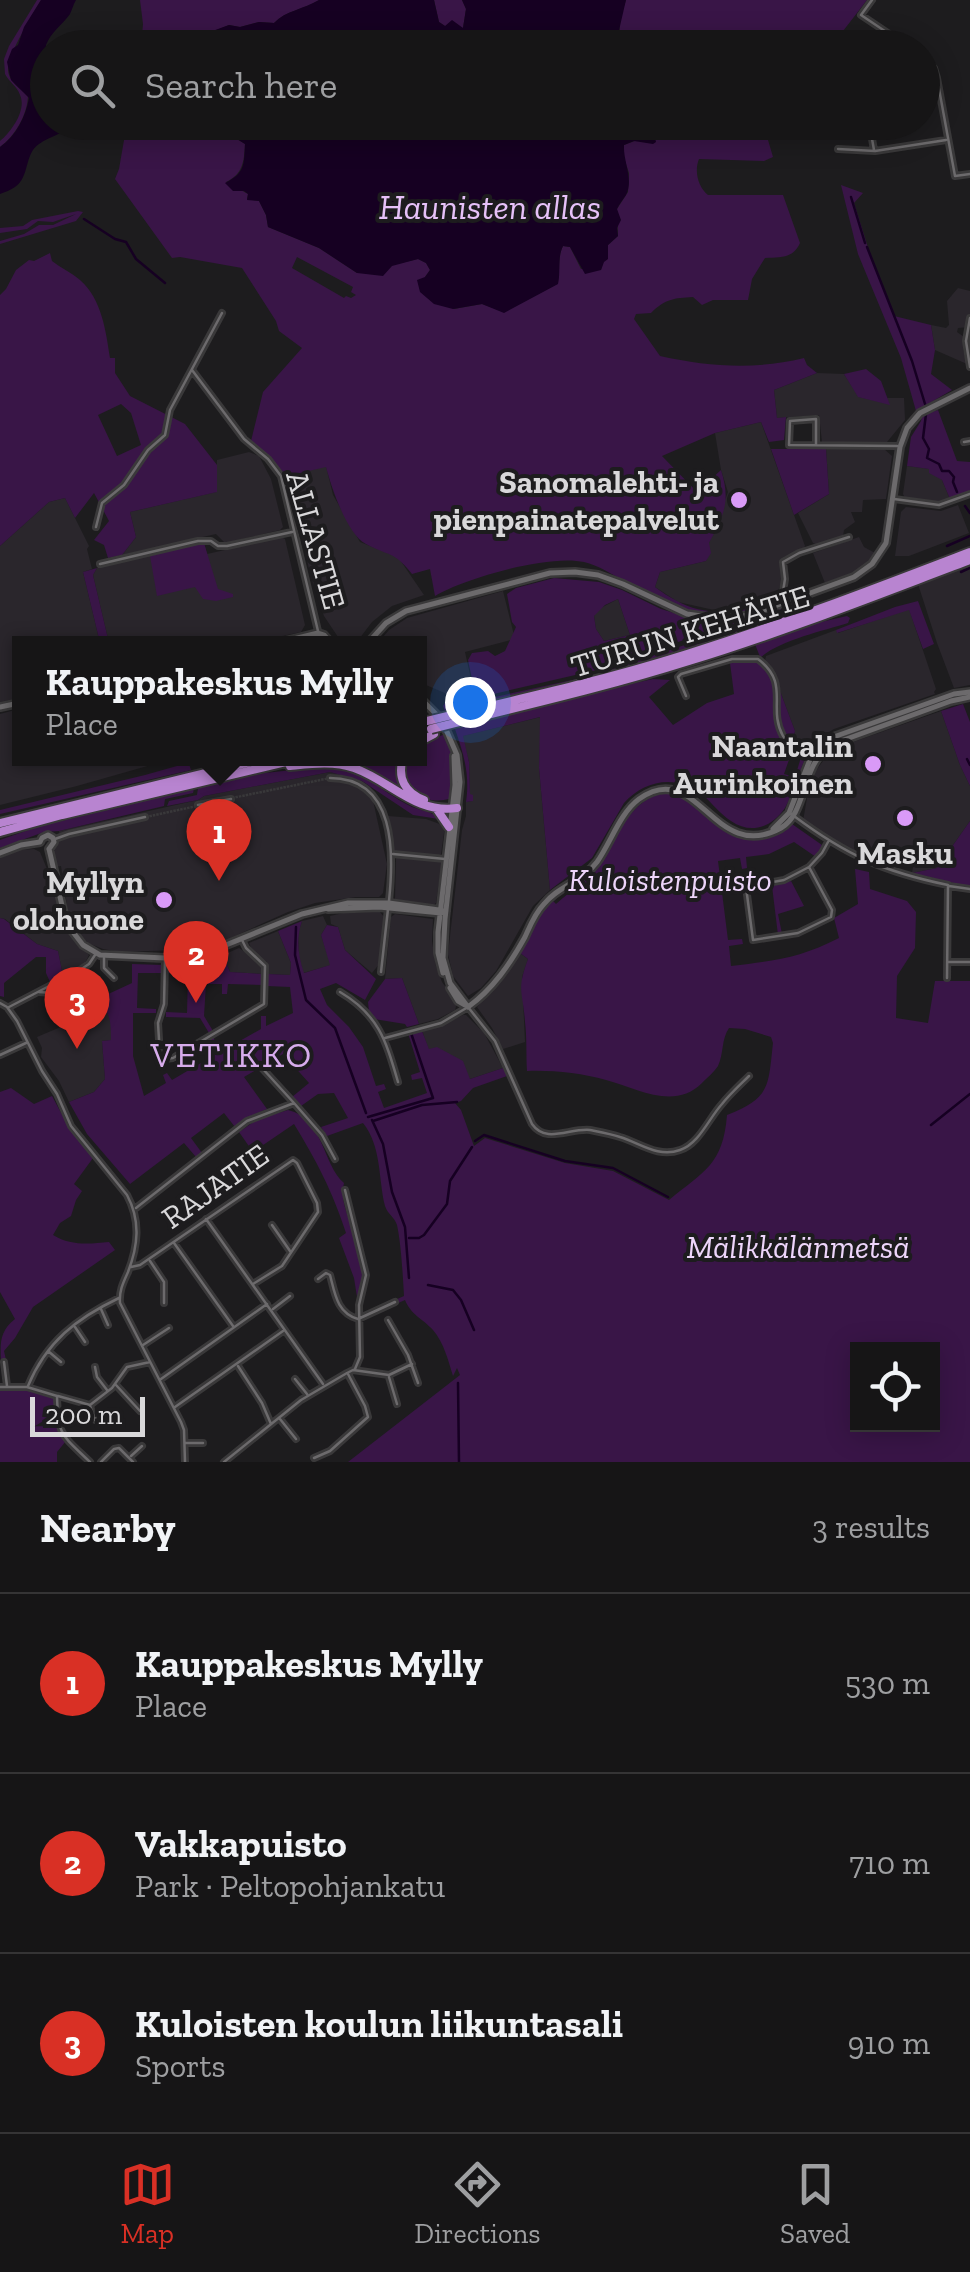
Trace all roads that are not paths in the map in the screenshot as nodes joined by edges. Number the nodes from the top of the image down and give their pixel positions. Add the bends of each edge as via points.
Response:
1 (872, 0) edge
2 (883, 30) edge
3 (940, 101) edge
4 (873, 140) edge
5 (947, 140) junction
6 (838, 149) dead end
7 (875, 151) junction
8 (970, 174) edge
9 (222, 313) dead end
10 (970, 318) edge
11 (970, 368) edge
12 (192, 370) junction
13 (970, 388) edge
14 (816, 444) junction
15 (900, 447) junction
16 (970, 494) edge
17 (893, 499) junction
18 (96, 527) dead end
19 (293, 531) junction
20 (849, 538) dead end
21 (970, 552) edge
22 (970, 560) edge
23 (100, 564) dead end
24 (781, 605) junction
25 (318, 633) junction
26 (306, 636) edge
27 (320, 636) edge
28 (325, 636) edge
29 (374, 636) edge
30 (970, 694) edge
31 (686, 696) dead end
32 (427, 706) edge
33 (457, 718) junction
34 (427, 726) edge
35 (427, 726) edge
36 (813, 758) junction
37 (235, 766) edge
38 (269, 766) edge
39 (292, 766) edge
40 (346, 766) edge
41 (403, 766) edge
42 (260, 768) junction
43 (330, 778) tunnel mouth
44 (231, 798) tunnel mouth
45 (198, 805) tunnel mouth
46 (453, 807) junction
47 (436, 808) junction
48 (791, 814) junction
49 (144, 817) tunnel mouth
50 (0, 820) edge
51 (449, 827) junction
52 (0, 834) edge
53 (54, 840) junction
54 (40, 842) junction
55 (828, 842) junction
56 (49, 848) junction
57 (0, 853) edge
58 (392, 854) junction
59 (448, 859) junction
60 (810, 867) junction
61 (948, 885) junction
62 (970, 889) edge
63 (388, 905) junction
64 (442, 911) junction
65 (242, 939) junction
66 (96, 954) junction
67 (104, 956) junction
68 (164, 958) junction
69 (947, 962) junction
70 (970, 962) edge
71 (380, 972) dead end
72 (114, 978) dead end
73 (947, 978) dead end
74 (37, 992) junction
75 (340, 992) dead end
76 (82, 996) dead end
77 (0, 1003) edge
78 (468, 1007) junction
79 (8, 1008) junction
80 (385, 1038) junction
81 (28, 1043) junction
82 (0, 1055) edge
83 (262, 1068) dead end
84 (750, 1076) dead end
85 (398, 1082) dead end
86 (294, 1102) junction
87 (336, 1159) dead end
88 (345, 1190) dead end
89 (134, 1209) junction
90 (206, 1219) junction
91 (272, 1226) dead end
92 (174, 1242) junction
93 (290, 1253) junction
94 (149, 1259) junction
95 (130, 1267) junction
96 (318, 1279) dead end
97 (254, 1284) junction
98 (290, 1296) dead end
99 (120, 1298) junction
100 (164, 1302) dead end
101 (395, 1302) dead end
102 (267, 1304) junction
103 (100, 1308) junction
104 (272, 1310) junction
105 (358, 1320) junction
106 (388, 1320) dead end
107 (108, 1324) dead end
108 (74, 1325) junction
109 (234, 1327) junction
110 (170, 1328) dead end
111 (286, 1329) junction
112 (85, 1342) dead end
113 (142, 1346) junction
114 (46, 1350) junction
115 (4, 1362) dead end
116 (60, 1362) dead end
117 (150, 1362) junction
118 (412, 1364) junction
119 (238, 1365) junction
120 (96, 1367) dead end
121 (353, 1370) junction
122 (347, 1373) junction
123 (389, 1376) junction
124 (295, 1379) dead end
125 (159, 1380) junction
126 (418, 1383) dead end
127 (115, 1384) junction
128 (324, 1385) junction
129 (0, 1387) edge
130 (8, 1387) junction
131 (27, 1387) junction
132 (108, 1391) junction
133 (308, 1395) junction
134 (57, 1396) junction
135 (397, 1404) dead end
136 (90, 1405) junction
137 (174, 1408) junction
138 (140, 1411) dead end
139 (279, 1418) junction
140 (94, 1420) dead end
141 (272, 1424) junction
142 (296, 1439) dead end
143 (203, 1442) dead end
144 (185, 1444) junction
145 (142, 1446) dead end
146 (232, 1456) junction
147 (314, 1458) dead end
148 (131, 1460) edge
149 (90, 1462) edge
150 (101, 1462) edge
151 (185, 1462) edge
152 (224, 1462) edge
153 (237, 1462) edge

1 - 2 street via 861,15
3 - 5 street
4 - 7 street
5 - 7 street
5 - 8 street via 955,176
6 - 7 street
9 - 12 street
10 - 11 street
12 - 18 street via 165,435 102,503
12 - 19 street, ALLASTIE via 278,472
13 - 15 street via 917,416
14 - 14 street via 816,419 790,421 788,444
14 - 15 street
15 - 17 street
16 - 17 street via 939,505
17 - 24 street via 886,544 872,564 854,578
19 - 23 street via 227,546 198,540
19 - 25 street, ALLASTIE
20 - 24 street via 783,562
21 - 33 highway, TURUN KEHÄTIE via 687,654
22 - 33 highway, TURUN KEHÄTIE via 689,661 576,694
24 - 29 street via 742,618 700,618 607,578 559,572 412,608
25 - 26 street
25 - 27 street, ALLASTIE
25 - 28 street, ALLASTIE
30 - 36 street via 836,742
31 - 36 street via 682,674 732,659 758,659 776,680 782,734
32 - 46 street via 454,748 460,775
33 - 34 highway, TURUN KEHÄTIE, bridge
33 - 35 highway, bridge
36 - 48 street
37 - 50 highway
38 - 42 highway
39 - 42 highway
40 - 47 highway
41 - 46 highway via 409,792
42 - 52 highway
43 - 58 street via 358,784 377,798
44 - 45 street
46 - 47 highway
46 - 51 street
46 - 59 street
47 - 51 highway
48 - 55 street
48 - 78 street via 783,826 745,835 680,792 646,795 630,808 590,870 545,902 507,968
49 - 53 street
51 - 59 street
53 - 54 street via 46,835
53 - 56 street
54 - 56 street
54 - 57 street
55 - 60 street
55 - 61 street via 881,868
56 - 66 street via 66,923
58 - 59 street
58 - 63 street
59 - 64 street
60 - 60 street via 831,917 798,933 753,940 746,887
61 - 62 street
61 - 69 street
63 - 64 street
63 - 65 street via 325,908
63 - 71 street
64 - 78 street via 444,967
65 - 68 street via 199,956
65 - 68 street via 265,966 264,1004 165,1060 158,1049
66 - 67 street
66 - 74 street
67 - 68 street
67 - 72 street
69 - 70 street
69 - 73 street
74 - 76 street
74 - 79 street
75 - 80 street via 362,1006
77 - 79 street
78 - 80 street via 449,1020
78 - 84 street via 495,1041 540,1134 590,1130 656,1151 679,1151
79 - 81 street
80 - 85 street
81 - 82 street
81 - 89 street via 71,1126
83 - 86 street
86 - 87 street
86 - 89 street via 247,1121
88 - 105 street via 366,1269
89 - 95 street
90 - 92 street, RAJATIE
90 - 93 street, RAJATIE via 293,1160 318,1207
90 - 97 street
91 - 93 street
92 - 94 street, RAJATIE
92 - 109 street
93 - 97 street, RAJATIE
94 - 95 street, RAJATIE
94 - 100 street via 166,1286
95 - 99 street
96 - 105 street via 330,1275 343,1311
97 - 102 street
98 - 104 street
99 - 103 street
99 - 113 street
101 - 105 street
102 - 104 street
102 - 109 street
103 - 107 street
103 - 108 street
104 - 111 street
105 - 121 street via 360,1356
106 - 118 street
108 - 112 street
108 - 114 street
109 - 125 street
110 - 113 street
111 - 119 street
111 - 128 street
113 - 117 street
114 - 116 street
114 - 131 street
115 - 130 street
117 - 125 street
117 - 127 street via 127,1367
118 - 123 street
118 - 126 street
119 - 137 street
119 - 141 street
120 - 132 street
121 - 122 street
121 - 123 street
122 - 128 street
122 - 147 street via 368,1417
123 - 135 street
124 - 133 street
125 - 137 street
127 - 132 street
127 - 138 street
128 - 133 street
129 - 130 street
130 - 131 street
131 - 134 street
132 - 136 street
133 - 139 street
134 - 136 street
134 - 149 street via 61,1433
136 - 140 street
137 - 144 street
139 - 141 street
139 - 142 street
141 - 146 street
143 - 144 street
144 - 151 street
145 - 148 street
146 - 152 street
146 - 153 street
148 - 150 street via 119,1448

